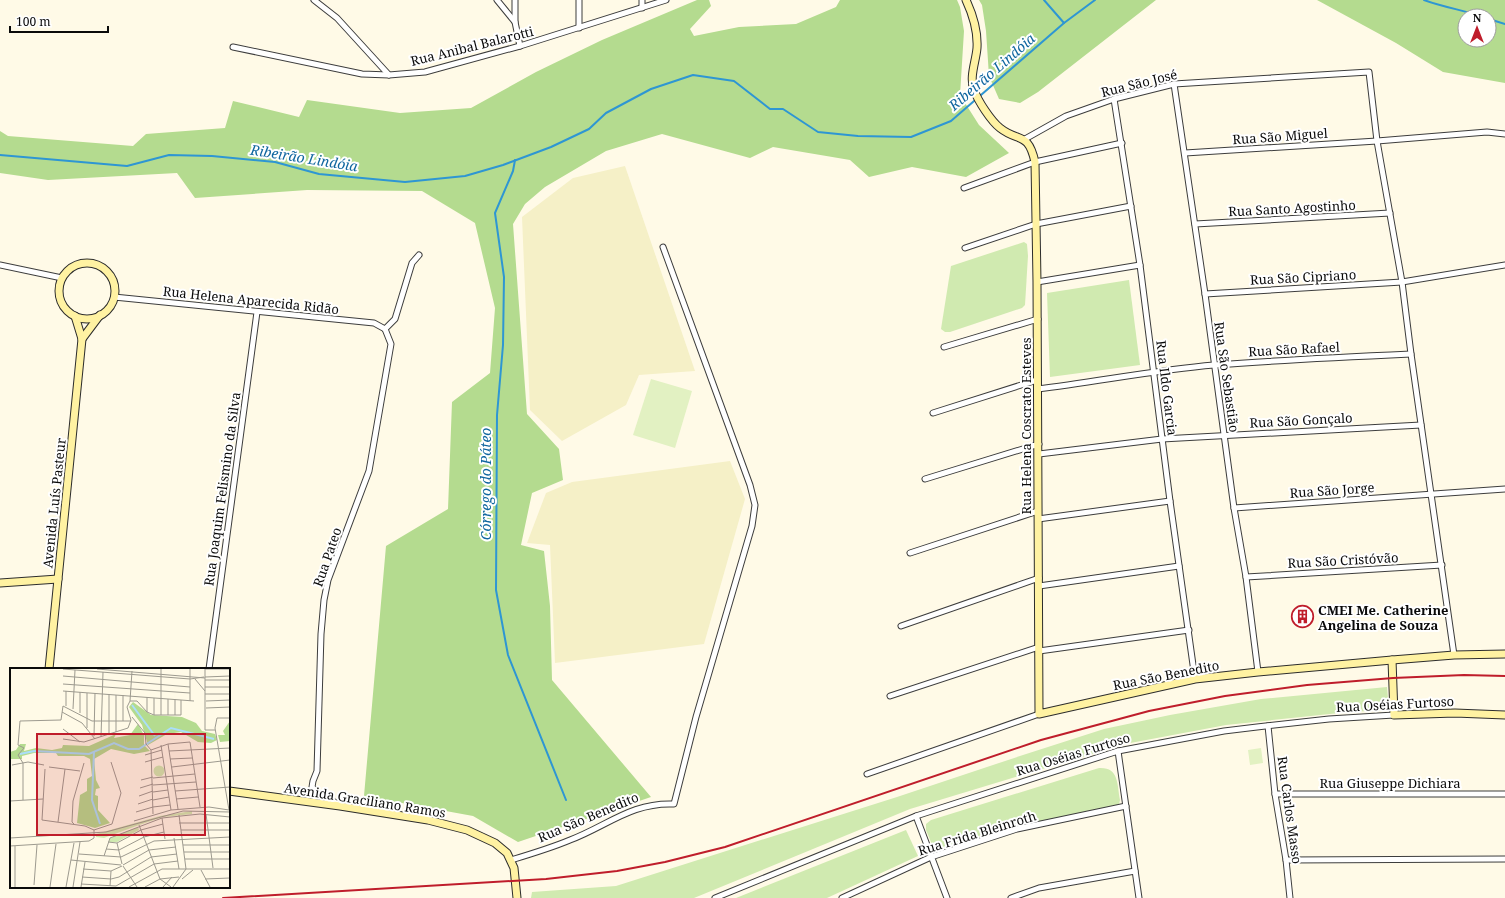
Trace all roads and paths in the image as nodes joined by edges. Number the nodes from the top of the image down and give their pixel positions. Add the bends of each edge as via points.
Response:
1 (314, 0) edge
2 (497, 0) edge
3 (515, 0) edge
4 (579, 0) edge
5 (642, 0) edge
6 (666, 0) edge
7 (966, 0) edge
8 (642, 8) junction
9 (515, 22) junction
10 (579, 28) junction
11 (520, 46) junction
12 (233, 47) dead end
13 (389, 75) junction
14 (1174, 84) junction
15 (1114, 99) junction
16 (1505, 134) edge
17 (1025, 139) junction
18 (1377, 141) junction
19 (1122, 143) junction
20 (1185, 153) junction
21 (1035, 162) junction
22 (964, 188) dead end
23 (1131, 206) junction
24 (1390, 213) junction
25 (1036, 224) junction
26 (1194, 224) junction
27 (663, 247) dead end
28 (965, 248) dead end
29 (419, 255) dead end
30 (0, 265) edge
31 (1140, 265) junction
32 (1505, 265) edge
33 (62, 278) junction
34 (1037, 282) junction
35 (1402, 282) junction
36 (1205, 294) junction
37 (114, 297) junction
38 (257, 312) junction
39 (100, 315) junction
40 (75, 316) junction
41 (1038, 319) junction
42 (385, 329) junction
43 (82, 339) junction
44 (944, 347) dead end
45 (1411, 354) junction
46 (1214, 365) junction
47 (1154, 372) junction
48 (1037, 380) junction
49 (1037, 389) junction
50 (933, 413) dead end
51 (1421, 425) junction
52 (1224, 435) junction
53 (1162, 439) junction
54 (1038, 444) junction
55 (1038, 454) junction
56 (925, 479) dead end
57 (1505, 489) edge
58 (1432, 495) junction
59 (1170, 501) junction
60 (1234, 508) junction
61 (1038, 511) junction
62 (1038, 519) junction
63 (910, 553) dead end
64 (1442, 565) junction
65 (1179, 566) junction
66 (1246, 576) junction
67 (58, 579) junction
68 (1039, 582) junction
69 (0, 583) edge
70 (901, 626) dead end
71 (1189, 630) junction
72 (1039, 649) junction
73 (1505, 654) edge
74 (1454, 655) junction
75 (1392, 660) junction
76 (49, 668) edge
77 (209, 668) edge
78 (1258, 672) junction
79 (1195, 679) junction
80 (890, 696) dead end
81 (1039, 714) junction
82 (1394, 715) junction
83 (1505, 715) edge
84 (1268, 726) junction
85 (1118, 751) junction
86 (867, 774) dead end
87 (230, 791) edge
88 (1275, 794) junction
89 (1505, 794) edge
90 (340, 806) junction
91 (1126, 806) junction
92 (916, 816) junction
93 (931, 857) junction
94 (1505, 858) edge
95 (512, 860) junction
96 (1286, 860) junction
97 (1135, 871) junction
98 (517, 898) edge
99 (715, 898) edge
100 (842, 898) edge
101 (947, 898) edge
102 (1011, 898) edge
103 (1139, 898) edge
104 (1290, 898) edge

1 - 13 street via 337,18
2 - 9 street
3 - 9 street
4 - 10 street
5 - 8 street
6 - 8 street, Rua Anibal Balarotti
7 - 17 street via 975,26 977,48 972,78 973,90 989,116 1000,128
8 - 10 street, Rua Anibal Balarotti
9 - 11 street
10 - 11 street, Rua Anibal Balarotti
11 - 13 street, Rua Anibal Balarotti via 425,72
12 - 13 street, Rua Anibal Balarotti via 362,74
14 - 15 street, Rua São José
14 - 18 street, Rua São José via 1369,72
14 - 20 street, Rua São Sebastião
15 - 17 street, Rua São José via 1066,116
15 - 19 street, Rua Ildo Garcia
16 - 18 street, Rua São Miguel via 1487,132
17 - 21 street, Rua Helena Coscrato Esteves via 1032,150
18 - 20 street, Rua São Miguel
18 - 24 street
19 - 21 street
19 - 23 street, Rua Ildo Garcia
20 - 26 street, Rua São Sebastião
21 - 22 street
21 - 25 street, Rua Helena Coscrato Esteves
23 - 25 street
23 - 31 street, Rua Ildo Garcia
24 - 26 street, Rua Santo Agostinho
24 - 35 street
25 - 28 street
25 - 34 street, Rua Helena Coscrato Esteves
26 - 36 street, Rua São Sebastião
27 - 95 street, Rua São Benedito via 750,484 755,505 752,526 696,717 674,804 637,808 571,840
29 - 42 street via 412,264 395,320
30 - 33 street
31 - 34 street
31 - 47 street, Rua Ildo Garcia
32 - 35 street, Rua São Cipriano
33 - 37 street via 70,268 79,264 98,265 112,278
33 - 40 street via 59,293 61,302
34 - 41 street, Rua Helena Coscrato Esteves
35 - 36 street, Rua São Cipriano
35 - 45 street
36 - 46 street, Rua São Sebastião
37 - 38 street, Rua Helena Aparecida Ridão
37 - 39 street via 106,311
38 - 42 street, Rua Helena Aparecida Ridão via 374,323
38 - 77 street, Rua Joaquim Felismino da Silva
39 - 40 street via 92,318
39 - 43 street
40 - 43 street, Avenida Luís Pasteur
41 - 44 street
41 - 48 street, Rua Helena Coscrato Esteves
42 - 90 street, Rua Pateo via 391,344 369,472 328,580 324,600 317,771 312,787
43 - 67 street, Avenida Luís Pasteur
45 - 46 street, Rua São Rafael
45 - 51 street
46 - 47 street, Rua São Rafael
46 - 52 street, Rua São Sebastião
47 - 49 street, Rua São Rafael
47 - 53 street, Rua Ildo Garcia
48 - 49 street, Rua Helena Coscrato Esteves
48 - 50 street
49 - 54 street, Rua Helena Coscrato Esteves
51 - 52 street, Rua São Gonçalo
51 - 58 street
52 - 53 street, Rua São Gonçalo
52 - 60 street, Rua São Sebastião
53 - 55 street, Rua São Gonçalo
53 - 59 street, Rua Ildo Garcia
54 - 55 street, Rua Helena Coscrato Esteves
54 - 56 street
55 - 61 street, Rua Helena Coscrato Esteves
57 - 58 street, Rua São Jorge
58 - 60 street, Rua São Jorge
58 - 64 street
59 - 62 street
59 - 65 street, Rua Ildo Garcia
60 - 66 street, Rua São Sebastião
61 - 62 street, Rua Helena Coscrato Esteves
61 - 63 street
62 - 68 street, Rua Helena Coscrato Esteves
64 - 66 street, Rua São Cristóvão
64 - 74 street
65 - 68 street
65 - 71 street, Rua Ildo Garcia
66 - 78 street, Rua São Sebastião
67 - 69 street
67 - 76 street, Avenida Luís Pasteur
68 - 70 street
68 - 72 street, Rua Helena Coscrato Esteves
71 - 72 street
71 - 79 street, Rua Ildo Garcia
72 - 80 street
72 - 81 street, Rua Helena Coscrato Esteves
73 - 74 street, Rua São Benedito
74 - 75 street, Rua São Benedito
75 - 78 street, Rua São Benedito
75 - 82 street
78 - 79 street, Rua São Benedito
79 - 81 street, Rua São Benedito
81 - 86 street, Rua São Benedito
82 - 83 street, Rua Oséias Furtoso
82 - 84 street, Rua Oséias Furtoso
84 - 85 street, Rua Oséias Furtoso via 1224,731
84 - 88 street, Rua Carlos Masso
85 - 91 street
85 - 92 street, Rua Oséias Furtoso
87 - 90 street, Avenida Graciliano Ramos
88 - 89 street, Rua Giuseppe Dichiara
88 - 96 street, Rua Carlos Masso
90 - 95 street, Avenida Graciliano Ramos via 428,820 467,830 503,848
91 - 93 street, Rua Frida Bleinroth via 1017,829
91 - 97 street
92 - 93 street
92 - 99 street, Rua Oséias Furtoso
93 - 100 street, Rua Frida Bleinroth
93 - 101 street
94 - 96 street
95 - 98 street
96 - 104 street, Rua Carlos Masso
97 - 102 street via 1039,888
97 - 103 street

